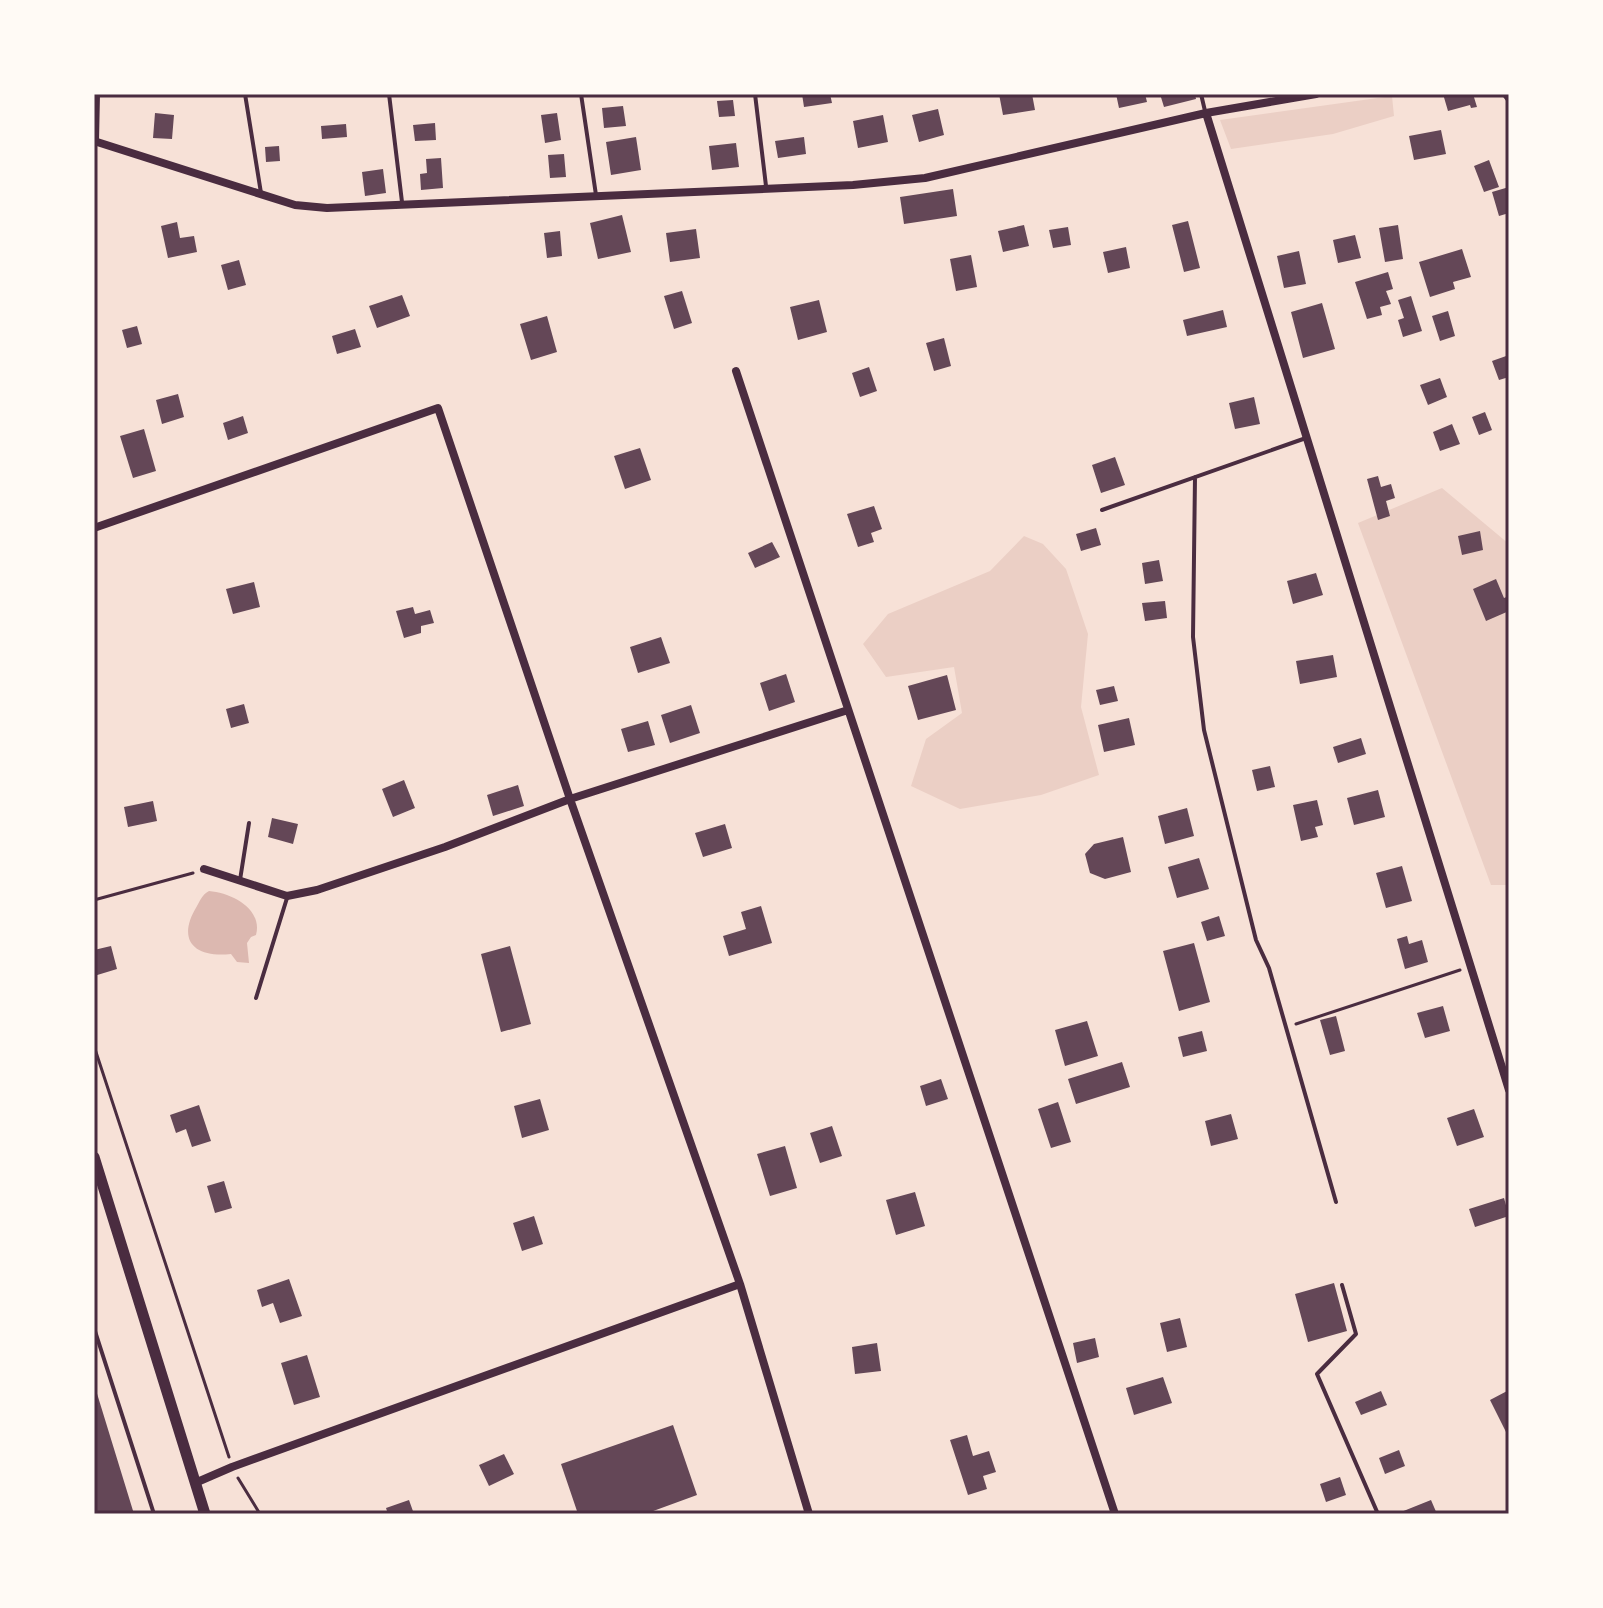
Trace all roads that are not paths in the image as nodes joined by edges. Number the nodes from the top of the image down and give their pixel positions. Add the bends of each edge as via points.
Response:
1 (98, 94) edge
2 (245, 94) edge
3 (389, 94) edge
4 (581, 94) edge
5 (755, 94) edge
6 (1201, 94) edge
7 (1316, 94) edge
8 (1206, 113) junction
9 (96, 141) edge
10 (766, 189) junction
11 (262, 195) junction
12 (596, 195) junction
13 (402, 205) junction
14 (736, 371) dead end
15 (1308, 437) junction
16 (1195, 477) junction
17 (1102, 510) dead end
18 (94, 528) edge
19 (848, 710) junction
20 (570, 799) junction
21 (249, 823) dead end
22 (204, 869) road end
23 (240, 883) junction
24 (287, 896) junction
25 (256, 998) dead end
26 (1509, 1090) edge
27 (94, 1157) edge
28 (1336, 1202) dead end
29 (740, 1284) junction
30 (1342, 1285) dead end
31 (94, 1328) edge
32 (195, 1483) junction
33 (154, 1514) edge
34 (205, 1514) edge
35 (809, 1514) edge
36 (1115, 1514) edge
37 (1378, 1514) edge

1 - 9 lane
2 - 11 lane
3 - 13 lane
4 - 12 lane
5 - 10 lane
6 - 8 lane
7 - 8 street
8 - 10 street via 925,178
8 - 15 street
9 - 11 street
10 - 12 street
11 - 13 street via 327,208
12 - 13 street
14 - 19 street
15 - 16 lane
15 - 26 street
16 - 17 lane
16 - 28 lane via 1193,637 1204,730 1256,940 1269,968
18 - 20 street via 438,408
19 - 20 street
19 - 36 street
20 - 24 street via 445,847
20 - 29 street
21 - 23 lane
22 - 23 street
23 - 24 street
24 - 25 lane
27 - 32 street
29 - 32 street
29 - 35 street
30 - 37 lane via 1356,1334 1317,1374
31 - 33 lane
32 - 34 street

